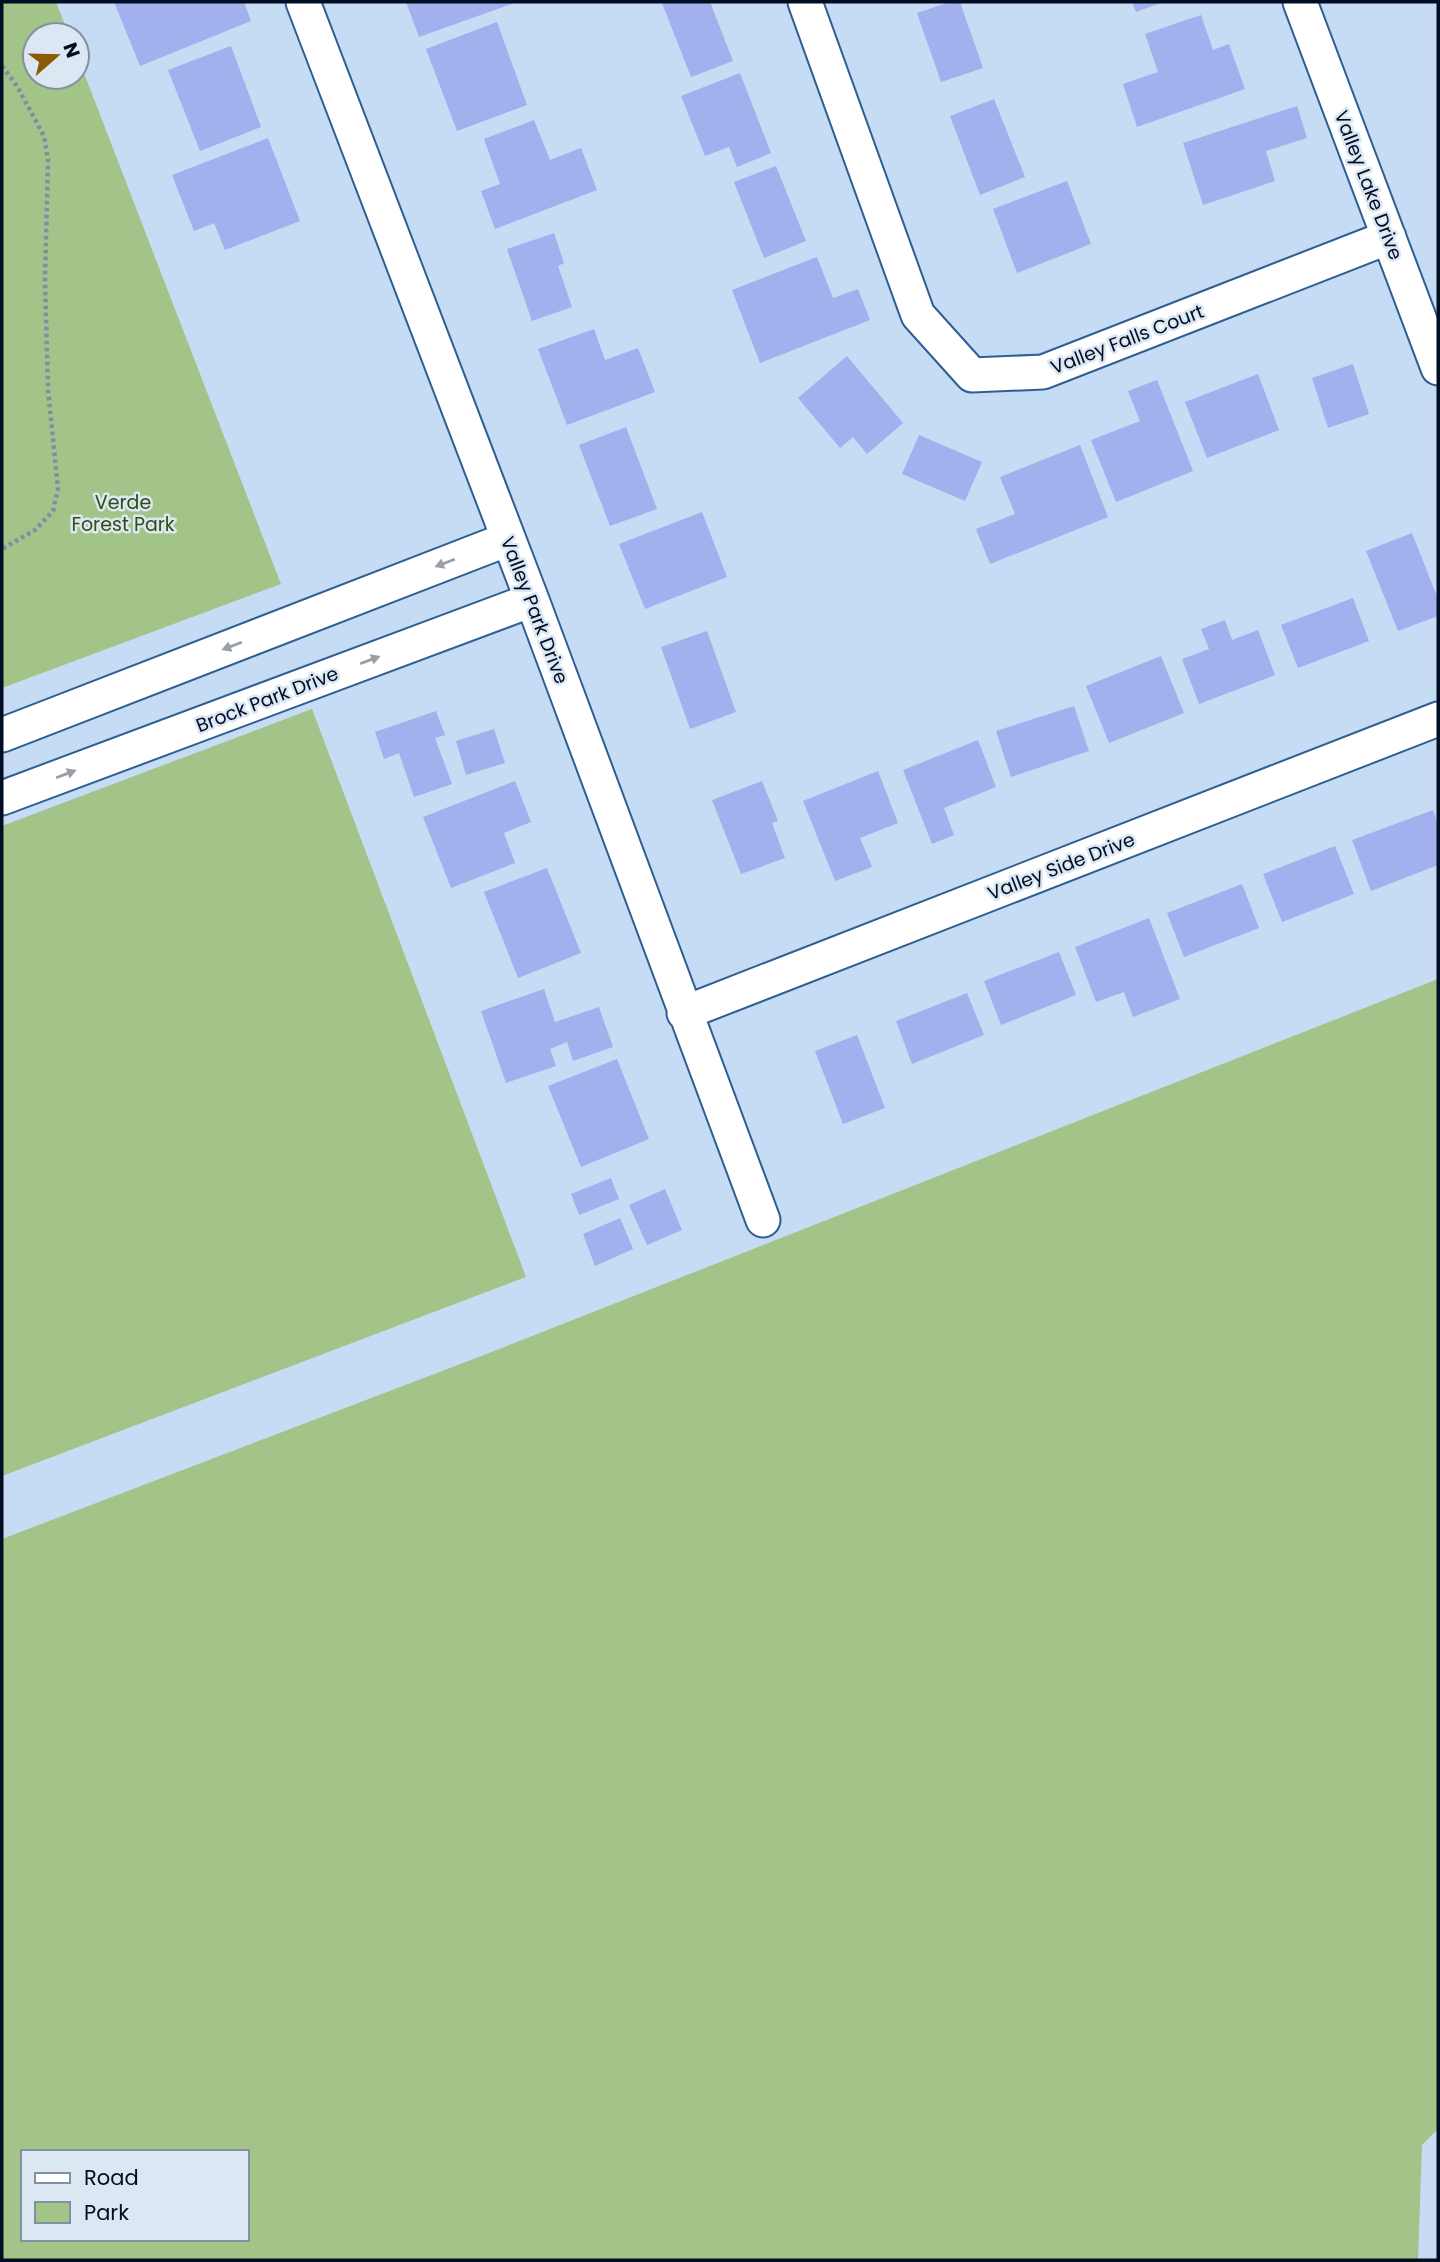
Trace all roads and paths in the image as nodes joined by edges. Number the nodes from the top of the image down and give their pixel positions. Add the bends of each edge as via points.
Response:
1 (303, 2) edge
2 (805, 2) edge
3 (1300, 2) edge
4 (2, 66) edge
5 (1389, 237) junction
6 (1438, 368) edge
7 (508, 539) junction
8 (2, 549) edge
9 (532, 600) junction
10 (1438, 719) edge
11 (2, 735) edge
12 (2, 798) edge
13 (684, 1013) junction
14 (763, 1220) dead end

1 - 7 street, Valley Park Drive
2 - 5 street, Valley Falls Court via 918,315 972,375 1043,372
3 - 5 street, Valley Lake Drive
4 - 8 path via 44,136 48,160 48,389 58,489 53,511 35,530
5 - 6 street, Valley Lake Drive
7 - 9 street, Valley Park Drive
7 -> 11 street
12 -> 9 street, Brock Park Drive
9 - 13 street, Valley Park Drive
10 - 13 street, Valley Side Drive
13 - 14 street, Valley Park Drive

